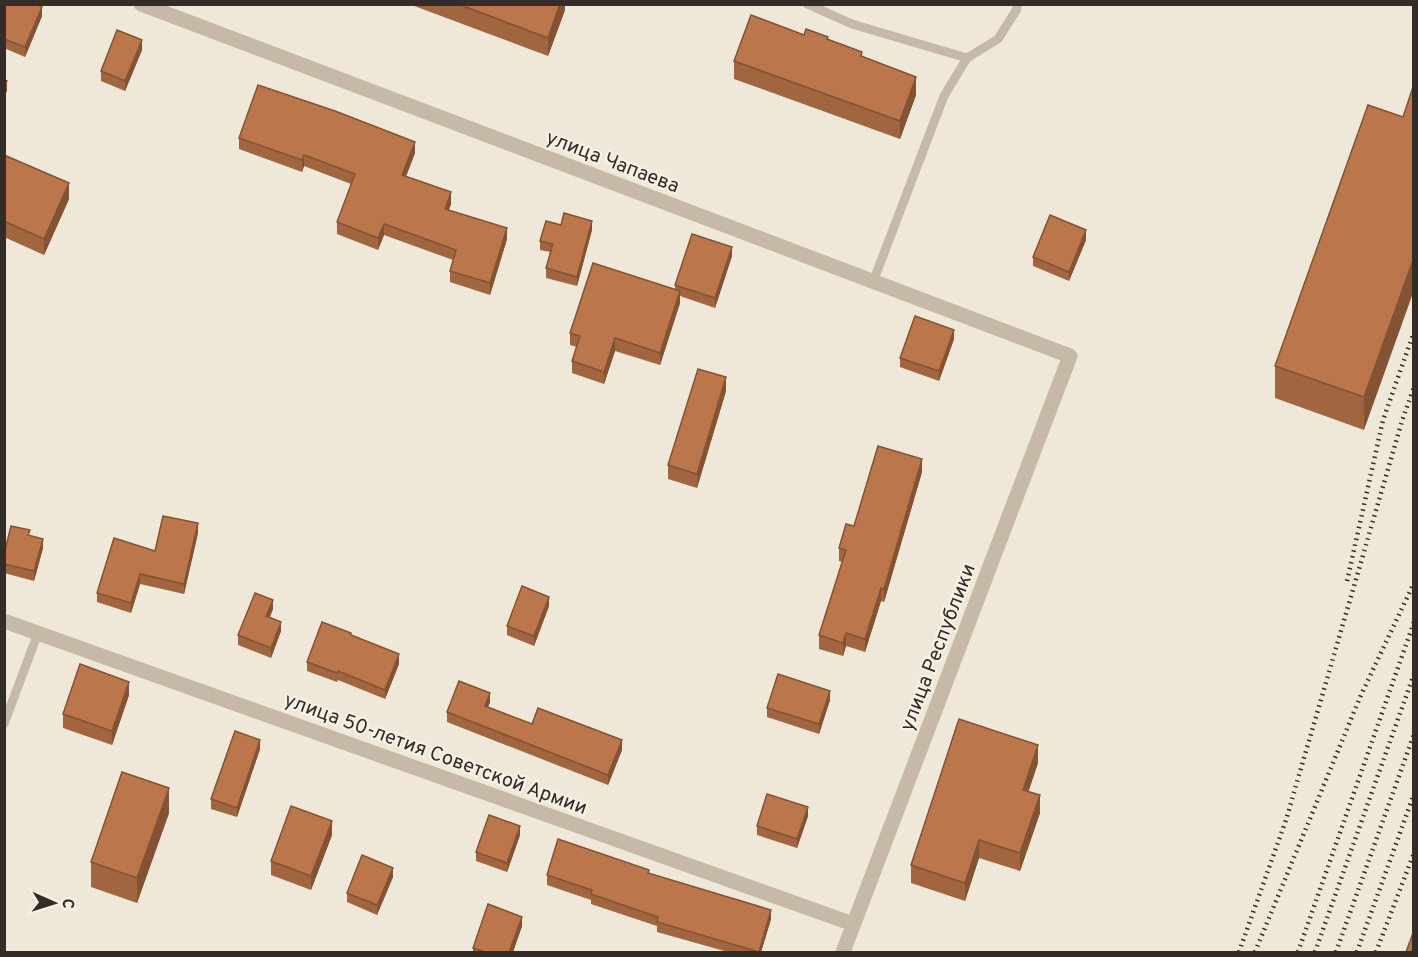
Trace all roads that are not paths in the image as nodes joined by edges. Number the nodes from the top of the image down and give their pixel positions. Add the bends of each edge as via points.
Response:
1 (141, 4) edge
2 (807, 4) edge
3 (1017, 4) edge
4 (967, 58) junction
5 (873, 282) junction
6 (1070, 356) joint
7 (4, 621) edge
8 (38, 633) junction
9 (4, 724) edge
10 (853, 924) junction
11 (843, 952) edge

1 - 5 street, улица Чапаева
2 - 4 lane via 852,24
3 - 4 lane via 998,39
4 - 5 lane via 944,96
5 - 6 street, улица Чапаева
6 - 10 street, улица Республики
7 - 8 street, улица 50-летия Советской Армии
8 - 9 lane
8 - 10 street, улица 50-летия Советской Армии
10 - 11 street, улица Республики

